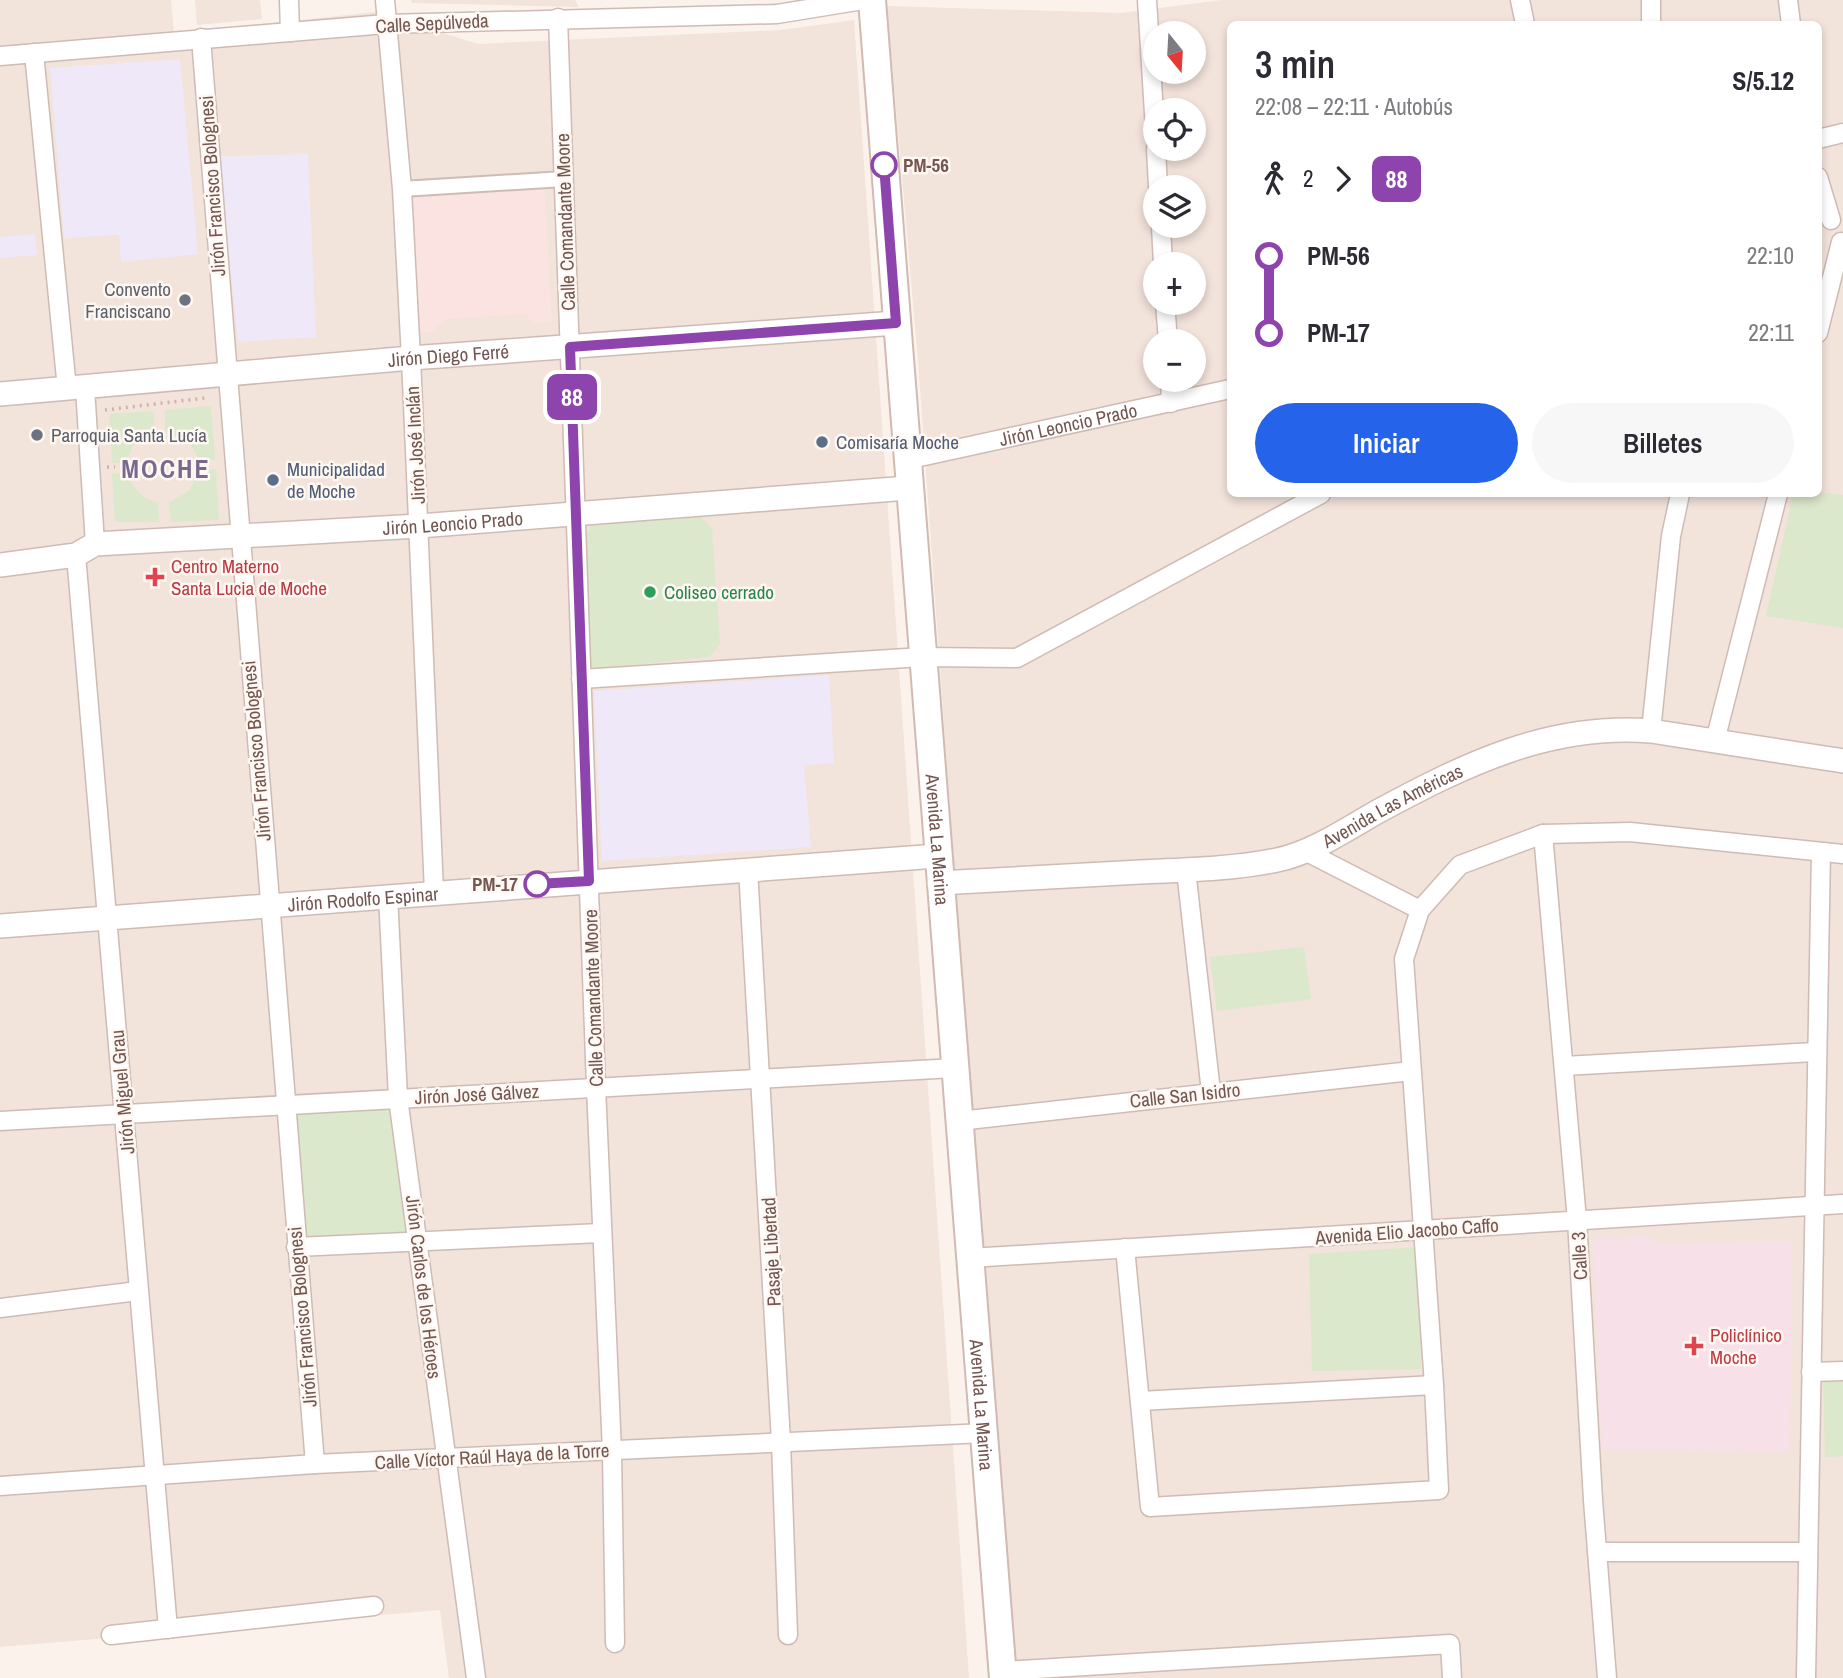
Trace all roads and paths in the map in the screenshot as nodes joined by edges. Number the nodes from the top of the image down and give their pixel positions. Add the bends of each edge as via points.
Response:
1 (289, 0) edge
2 (385, 0) edge
3 (863, 0) edge
4 (872, 0) edge
5 (1147, 0) edge
6 (1520, 0) edge
7 (1651, 0) edge
8 (1788, 0) edge
9 (558, 18) junction
10 (1524, 21) edge
11 (1651, 21) edge
12 (1791, 21) edge
13 (387, 24) junction
14 (290, 32) junction
15 (201, 38) junction
16 (34, 53) junction
17 (0, 56) edge
18 (1153, 98) edge
19 (1843, 133) edge
20 (1822, 138) edge
21 (564, 179) junction
22 (402, 189) junction
23 (1822, 190) edge
24 (1831, 220) edge
25 (1841, 242) edge
26 (1822, 317) edge
27 (896, 323) junction
28 (570, 347) junction
29 (411, 358) junction
30 (226, 374) junction
31 (76, 388) junction
32 (1227, 389) edge
33 (1171, 392) edge
34 (0, 394) edge
35 (208, 396) dead end
36 (1171, 402) junction
37 (101, 415) dead end
38 (906, 460) junction
39 (104, 467) dead end
40 (105, 478) dead end
41 (908, 488) junction
42 (1315, 497) edge
43 (1679, 497) edge
44 (1777, 497) edge
45 (576, 514) junction
46 (419, 526) junction
47 (238, 536) junction
48 (86, 550) junction
49 (0, 565) edge
50 (922, 657) junction
51 (581, 679) junction
52 (1651, 731) junction
53 (1715, 741) junction
54 (1843, 761) edge
55 (1543, 834) junction
56 (1304, 850) junction
57 (1821, 852) junction
58 (1843, 855) edge
59 (937, 856) junction
60 (748, 869) junction
61 (1185, 870) junction
62 (589, 881) junction
63 (939, 883) junction
64 (434, 892) junction
65 (388, 895) junction
66 (269, 904) junction
67 (1420, 910) junction
68 (107, 919) junction
69 (0, 926) edge
70 (1815, 1052) junction
71 (1564, 1066) junction
72 (954, 1068) junction
73 (1411, 1071) junction
74 (761, 1078) junction
75 (596, 1087) junction
76 (1211, 1092) junction
77 (398, 1098) junction
78 (285, 1105) junction
79 (124, 1114) junction
80 (0, 1121) edge
81 (959, 1121) junction
82 (1843, 1204) edge
83 (1816, 1205) junction
84 (1577, 1220) junction
85 (1422, 1230) junction
86 (601, 1233) junction
87 (418, 1239) junction
88 (296, 1247) junction
89 (1125, 1248) junction
90 (970, 1258) junction
91 (138, 1291) junction
92 (0, 1308) edge
93 (1843, 1371) edge
94 (1811, 1373) junction
95 (1434, 1385) junction
96 (1140, 1401) junction
97 (985, 1433) junction
98 (781, 1443) junction
99 (612, 1451) junction
100 (446, 1459) junction
101 (314, 1464) junction
102 (153, 1473) junction
103 (0, 1486) edge
104 (1597, 1552) junction
105 (1808, 1552) junction
106 (374, 1606) dead end
107 (168, 1629) junction
108 (111, 1634) dead end
109 (788, 1635) dead end
110 (615, 1643) dead end
111 (1163, 1670) edge
112 (1003, 1674) edge
113 (476, 1678) edge
114 (1452, 1678) edge
115 (1607, 1678) edge
116 (1806, 1678) edge

1 - 14 street
2 - 13 street, Jirón José Inclán
3 - 9 street, Calle Sepúlveda via 777,14
4 - 27 main road, Avenida La Marina
5 - 18 street
6 - 10 street
7 - 11 street
8 - 12 street
9 - 13 street, Calle Sepúlveda
9 - 21 street, Calle Comandante Moore
13 - 14 street, Calle Sepúlveda
13 - 22 street, Jirón José Inclán
14 - 15 street, Calle Sepúlveda
15 - 16 street, Calle Sepúlveda
15 - 30 street, Jirón Francisco Bolognesi
16 - 17 street, Calle Sepúlveda
16 - 31 street, Jirón Miguel Grau
19 - 20 street
21 - 22 street
21 - 28 street, Calle Comandante Moore
22 - 29 street, Jirón José Inclán
23 - 24 street
25 - 26 street
27 - 28 street, Jirón Diego Ferré
27 - 38 main road, Avenida La Marina
28 - 29 street, Jirón Diego Ferré
28 - 45 street, Calle Comandante Moore
29 - 30 street, Jirón Diego Ferré
29 - 46 street, Jirón José Inclán
30 - 31 street, Jirón Diego Ferré
30 - 47 street, Jirón Francisco Bolognesi
31 - 34 street, Jirón Diego Ferré
31 - 48 street, Jirón Miguel Grau
32 - 36 street, Jirón Leoncio Prado
33 - 36 street
35 - 37 path via 107,408
36 - 38 street, Jirón Leoncio Prado
38 - 41 main road, Avenida La Marina
39 - 40 path
41 - 45 street, Jirón Leoncio Prado
41 - 50 main road, Avenida La Marina
42 - 50 street via 1017,658
43 - 52 street via 1671,536
44 - 53 street
45 - 46 street, Jirón Leoncio Prado
45 - 51 street, Calle Comandante Moore
46 - 47 street, Jirón Leoncio Prado
46 - 64 street, Jirón José Inclán
47 - 48 street, Jirón Leoncio Prado
47 - 66 street, Jirón Francisco Bolognesi
48 - 49 street, Jirón Leoncio Prado
48 - 68 street, Jirón Miguel Grau
50 - 51 street
50 - 59 main road, Avenida La Marina
51 - 62 street, Calle Comandante Moore
52 - 53 street, Avenida Las Américas
52 - 56 street, Avenida Las Américas via 1620,728 1575,733 1491,755
53 - 54 street, Avenida Las Américas
55 - 57 street via 1630,832
55 - 67 street via 1460,865
55 - 71 street, Calle 3
56 - 61 street, Avenida Las Américas via 1278,860
56 - 67 street
57 - 58 street
57 - 70 street
59 - 60 street, Jirón Rodolfo Espinar
59 - 63 main road, Avenida La Marina
60 - 62 street, Jirón Rodolfo Espinar
60 - 74 street, Pasaje Libertad
61 - 63 street, Avenida Las Américas
61 - 76 street
62 - 64 street, Jirón Rodolfo Espinar
62 - 75 street, Calle Comandante Moore
63 - 72 main road, Avenida La Marina
64 - 65 street, Jirón Rodolfo Espinar
65 - 66 street, Jirón Rodolfo Espinar
65 - 77 street, Jirón Carlos de los Héroes
66 - 68 street, Jirón Rodolfo Espinar
66 - 78 street, Jirón Francisco Bolognesi
67 - 73 street via 1404,959
68 - 69 street, Jirón Rodolfo Espinar
68 - 79 street, Jirón Miguel Grau
70 - 71 street
70 - 83 street
71 - 84 street, Calle 3
72 - 74 street, Jirón José Gálvez
72 - 81 main road, Avenida La Marina
73 - 76 street, Calle San Isidro
73 - 85 street
74 - 75 street, Jirón José Gálvez
74 - 98 street, Pasaje Libertad
75 - 77 street, Jirón José Gálvez
75 - 86 street, Calle Comandante Moore
76 - 81 street, Calle San Isidro
77 - 78 street, Jirón José Gálvez
77 - 87 street, Jirón Carlos de los Héroes
78 - 79 street, Jirón José Gálvez
78 - 88 street, Jirón Francisco Bolognesi
79 - 80 street, Jirón José Gálvez
79 - 91 street, Jirón Miguel Grau
81 - 90 main road, Avenida La Marina
82 - 83 street, Avenida Elio Jacobo Caffo
83 - 84 street, Avenida Elio Jacobo Caffo
83 - 94 street
84 - 85 street, Avenida Elio Jacobo Caffo
84 - 104 street, Calle 3
85 - 89 street, Avenida Elio Jacobo Caffo
85 - 95 street
86 - 87 street
86 - 99 street, Calle Comandante Moore
87 - 88 street
87 - 100 street, Jirón Carlos de los Héroes
88 - 101 street, Jirón Francisco Bolognesi
89 - 90 street, Avenida Elio Jacobo Caffo
89 - 96 street
90 - 97 main road, Avenida La Marina
91 - 92 street
91 - 102 street, Jirón Miguel Grau
93 - 94 street
94 - 105 street
95 - 96 street
95 - 96 street via 1439,1490 1150,1507
97 - 98 street, Calle Víctor Raúl Haya de la Torre
97 - 112 main road, Avenida La Marina
98 - 99 street, Calle Víctor Raúl Haya de la Torre
98 - 109 street, Pasaje Libertad
99 - 100 street, Calle Víctor Raúl Haya de la Torre
99 - 110 street, Calle Comandante Moore
100 - 101 street, Calle Víctor Raúl Haya de la Torre
100 - 113 street, Jirón Carlos de los Héroes
101 - 102 street, Calle Víctor Raúl Haya de la Torre
102 - 103 street, Calle Víctor Raúl Haya de la Torre
102 - 107 street, Jirón Miguel Grau
104 - 105 street
104 - 115 street, Calle 3
105 - 116 street
106 - 107 street
107 - 108 street
111 - 112 street
111 - 114 street via 1450,1644

